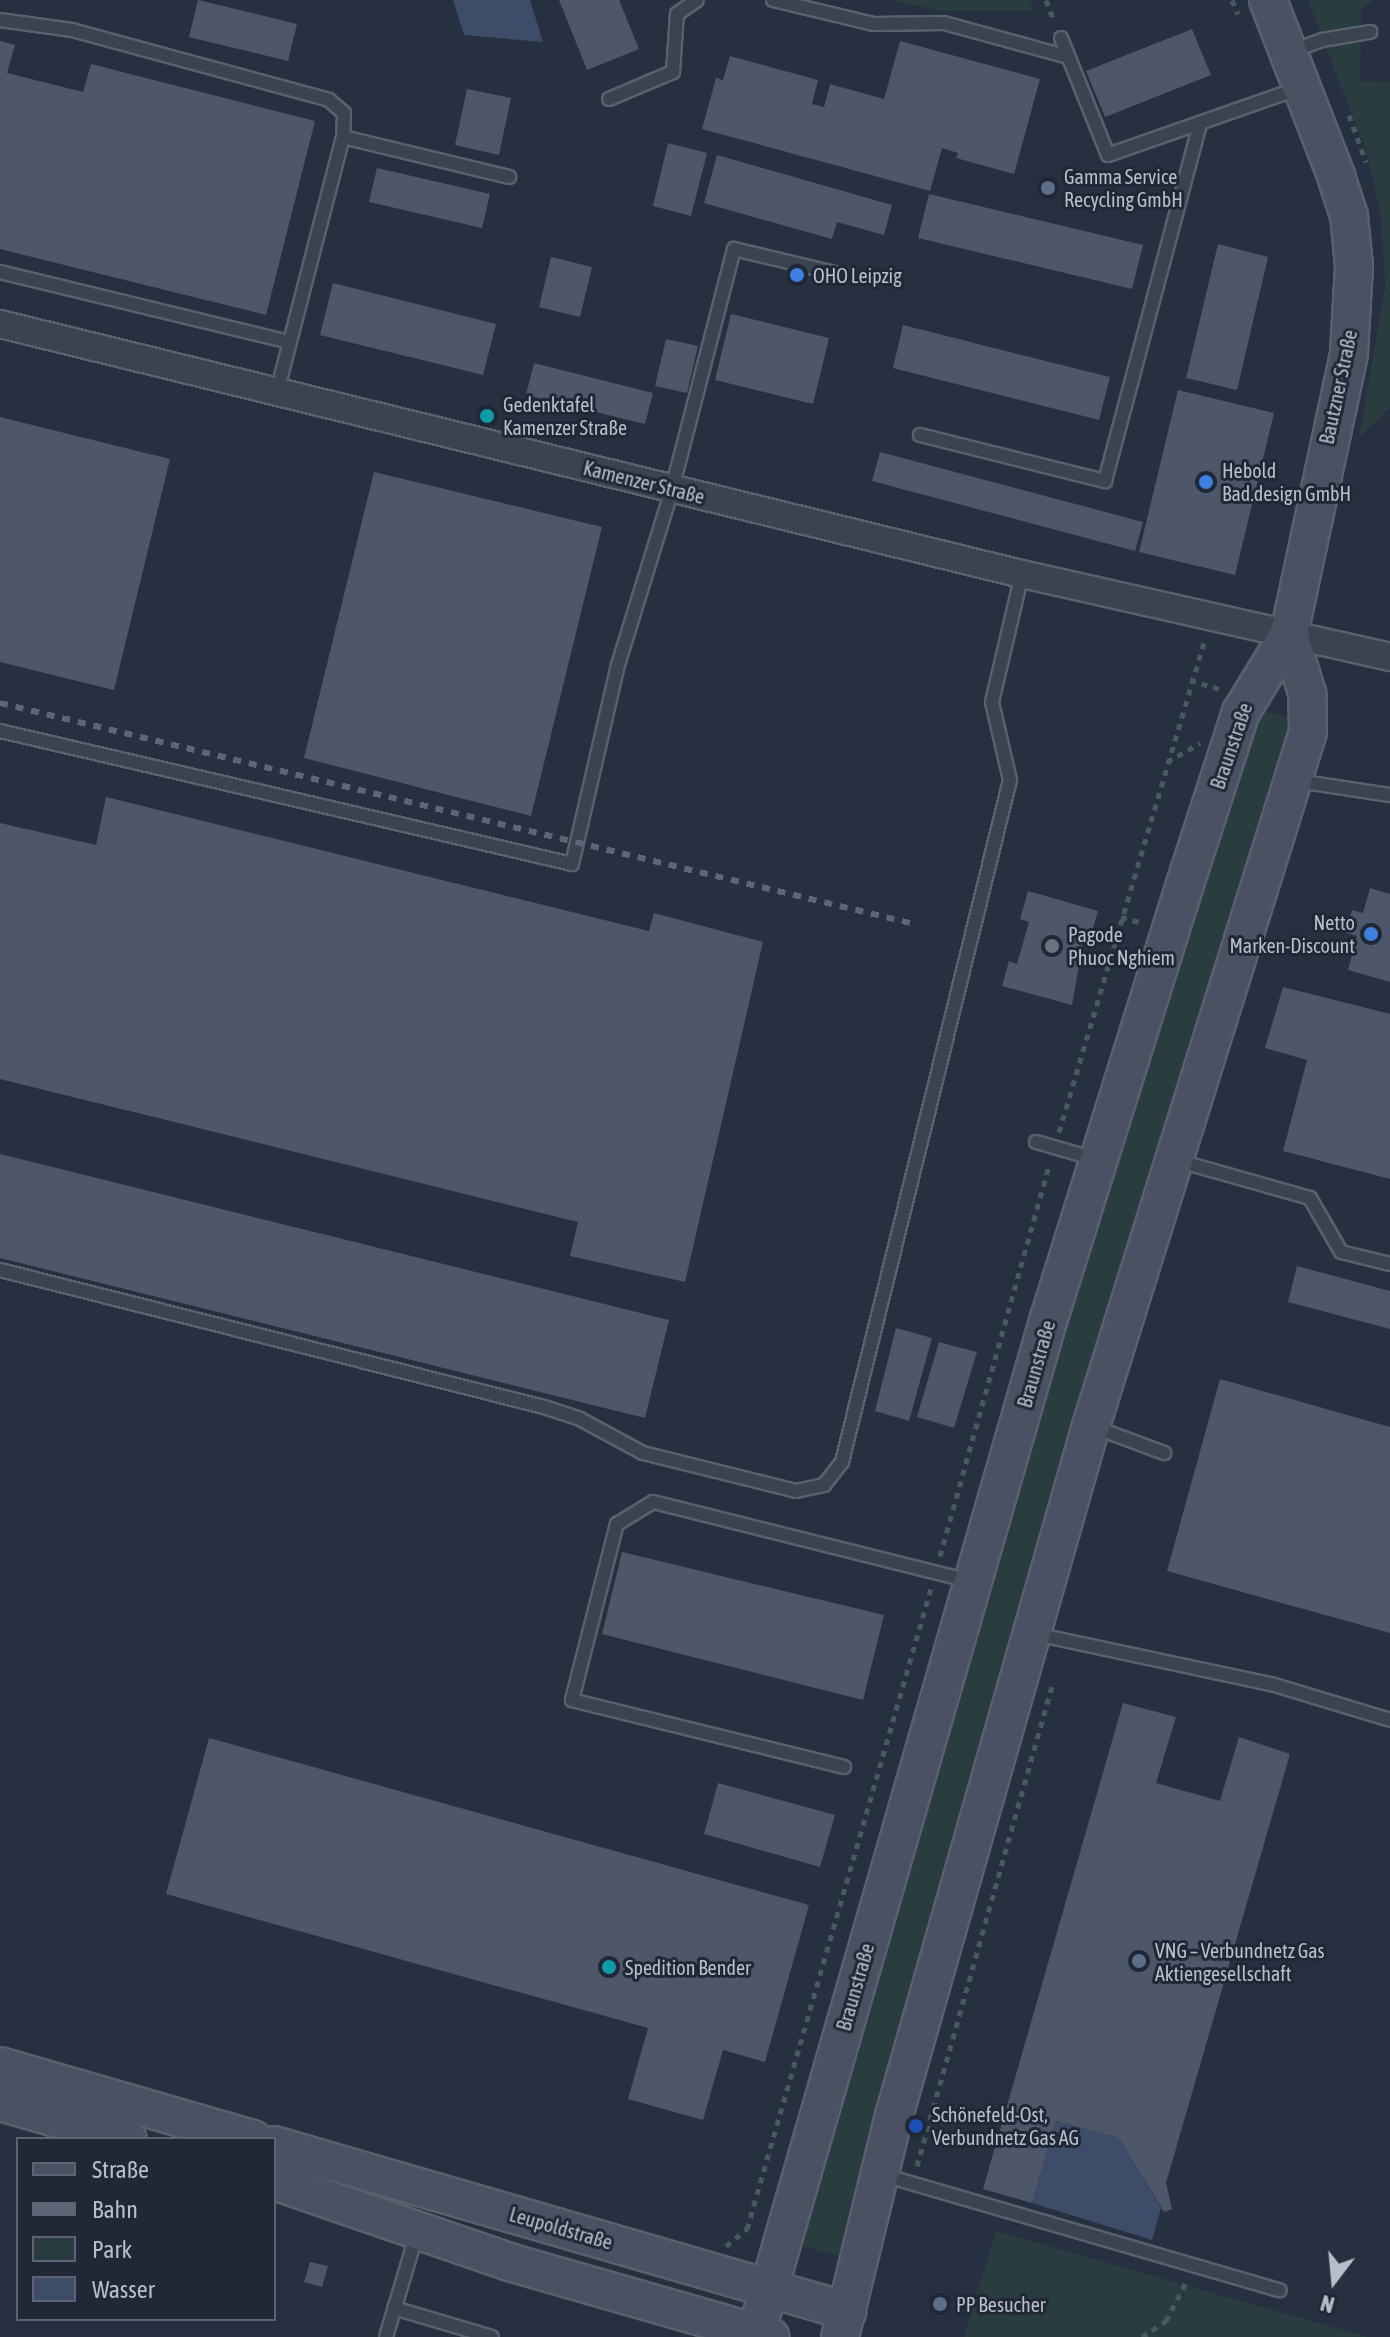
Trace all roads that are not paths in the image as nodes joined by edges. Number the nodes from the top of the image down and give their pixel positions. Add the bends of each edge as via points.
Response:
1 (697, 0) edge
2 (773, 0) edge
3 (1268, 0) edge
4 (0, 20) edge
5 (1370, 32) dead end
6 (1061, 38) dead end
7 (1289, 53) junction
8 (1068, 57) junction
9 (1302, 87) junction
10 (609, 99) dead end
11 (1200, 123) junction
12 (343, 137) junction
13 (509, 177) dead end
14 (0, 272) edge
15 (843, 275) dead end
16 (0, 324) edge
17 (290, 342) junction
18 (277, 392) junction
19 (920, 435) dead end
20 (672, 489) junction
21 (1022, 574) junction
22 (1289, 634) junction
23 (1390, 657) edge
24 (0, 731) edge
25 (1295, 780) junction
26 (1390, 795) edge
27 (1036, 1142) dead end
28 (1172, 1159) junction
29 (1098, 1160) junction
30 (1390, 1264) edge
31 (0, 1270) edge
32 (1091, 1426) junction
33 (1164, 1453) dead end
34 (973, 1582) junction
35 (1048, 1637) junction
36 (1390, 1720) edge
37 (844, 1767) dead end
38 (0, 2066) edge
39 (0, 2102) edge
40 (121, 2137) edge
41 (246, 2137) edge
42 (276, 2146) edge
43 (896, 2178) junction
44 (276, 2182) edge
45 (417, 2232) junction
46 (769, 2288) junction
47 (1280, 2290) dead end
48 (394, 2308) junction
49 (843, 2324) edge
50 (760, 2336) edge
51 (386, 2337) edge
52 (492, 2337) edge

1 - 10 lane via 677,14 673,72
2 - 8 lane via 874,24 944,23
3 - 7 main road, Bautzner Straße
4 - 12 lane via 72,30 329,100 344,113
5 - 7 lane via 1322,40
6 - 8 lane
7 - 9 main road, Bautzner Straße
8 - 11 lane via 1108,155
9 - 11 lane
9 - 22 main road, Bautzner Straße via 1349,216 1353,309
11 - 19 lane via 1105,481
12 - 13 lane
12 - 17 lane
14 - 17 lane
15 - 20 lane via 734,249
16 - 18 street, Kamenzer Straße
17 - 18 lane
18 - 20 street, Kamenzer Straße
20 - 21 street, Kamenzer Straße
20 - 24 lane via 618,665 572,864
21 - 22 street, Kamenzer Straße
21 - 31 lane via 992,702 1010,780 842,1462 824,1485 796,1491 643,1453 580,1419 544,1407
22 - 23 street
22 - 25 main road via 1310,715
22 - 29 main road, Braunstraße via 1241,712
25 - 26 lane
25 - 28 main road
27 - 29 lane
28 - 30 lane via 1310,1198 1341,1252
28 - 32 main road
29 - 34 main road, Braunstraße
32 - 33 lane
32 - 35 main road
34 - 37 lane via 653,1502 617,1524 572,1700
34 - 46 main road, Braunstraße
35 - 36 lane via 1271,1684
35 - 43 main road
38 - 41 main road
39 - 40 main road
42 - 46 main road, Leupoldstraße
43 - 47 lane
43 - 49 main road
44 - 45 main road
45 - 48 lane
45 - 50 main road
46 - 49 main road, Leupoldstraße
46 - 50 main road, Braunstraße
48 - 51 lane
48 - 52 lane

